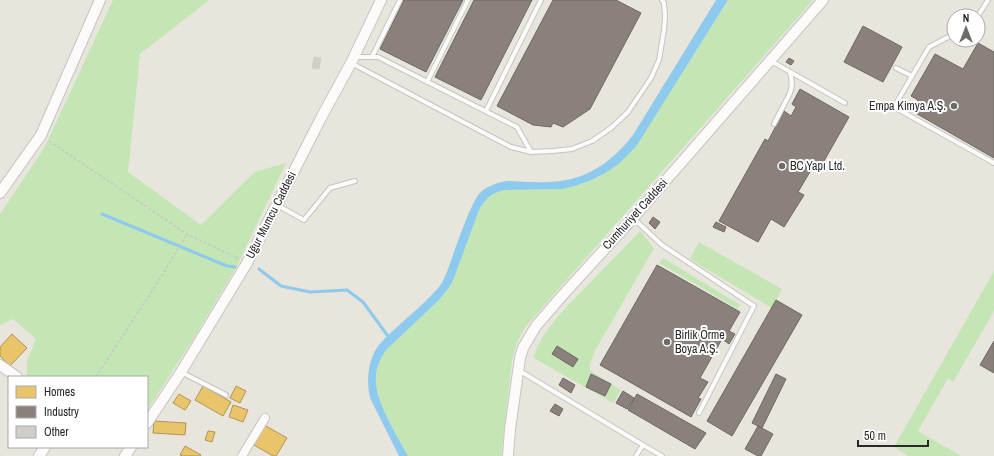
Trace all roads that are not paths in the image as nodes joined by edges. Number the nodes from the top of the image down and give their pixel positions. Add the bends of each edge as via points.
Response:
1 (100, 0) edge
2 (381, 0) edge
3 (400, 0) edge
4 (468, 0) edge
5 (541, 0) edge
6 (662, 0) edge
7 (823, 0) edge
8 (946, 38) edge
9 (372, 57) junction
10 (352, 59) junction
11 (770, 61) junction
12 (896, 68) dead end
13 (790, 72) junction
14 (912, 76) junction
15 (427, 82) junction
16 (845, 103) dead end
17 (486, 111) junction
18 (774, 124) dead end
19 (531, 152) junction
20 (994, 163) edge
21 (355, 181) dead end
22 (0, 193) edge
23 (276, 205) junction
24 (633, 218) junction
25 (0, 365) edge
26 (518, 370) junction
27 (181, 372) junction
28 (16, 376) edge
29 (226, 395) dead end
30 (699, 413) dead end
31 (265, 418) dead end
32 (148, 421) edge
33 (643, 446) junction
34 (242, 456) edge
35 (508, 456) edge
36 (636, 456) edge
37 (662, 456) edge

1 - 22 street via 41,135
2 - 10 street, Uğur Mumcu Caddesi
3 - 9 lane
4 - 15 lane
5 - 17 lane
6 - 19 lane via 665,16 659,60 651,78 628,112 592,141 572,149
7 - 11 street, Cumhuriyet Caddesi
8 - 14 lane via 929,47
9 - 10 lane
9 - 15 lane via 378,57
10 - 19 lane via 511,147
10 - 23 street, Uğur Mumcu Caddesi
11 - 13 lane
11 - 24 street, Cumhuriyet Caddesi
12 - 14 lane
13 - 16 lane
13 - 18 lane via 792,88
14 - 20 lane via 894,107
15 - 17 lane
17 - 19 lane via 517,127
21 - 23 lane via 330,188 304,220
23 - 27 street, Uğur Mumcu Caddesi via 247,264
24 - 26 street, Cumhuriyet Caddesi via 536,326 523,348
24 - 30 lane via 662,245 754,306
25 - 28 street
26 - 33 lane
26 - 35 street, Cumhuriyet Caddesi
27 - 29 lane
27 - 32 street, Uğur Mumcu Caddesi
31 - 34 street
33 - 36 lane
33 - 37 lane

